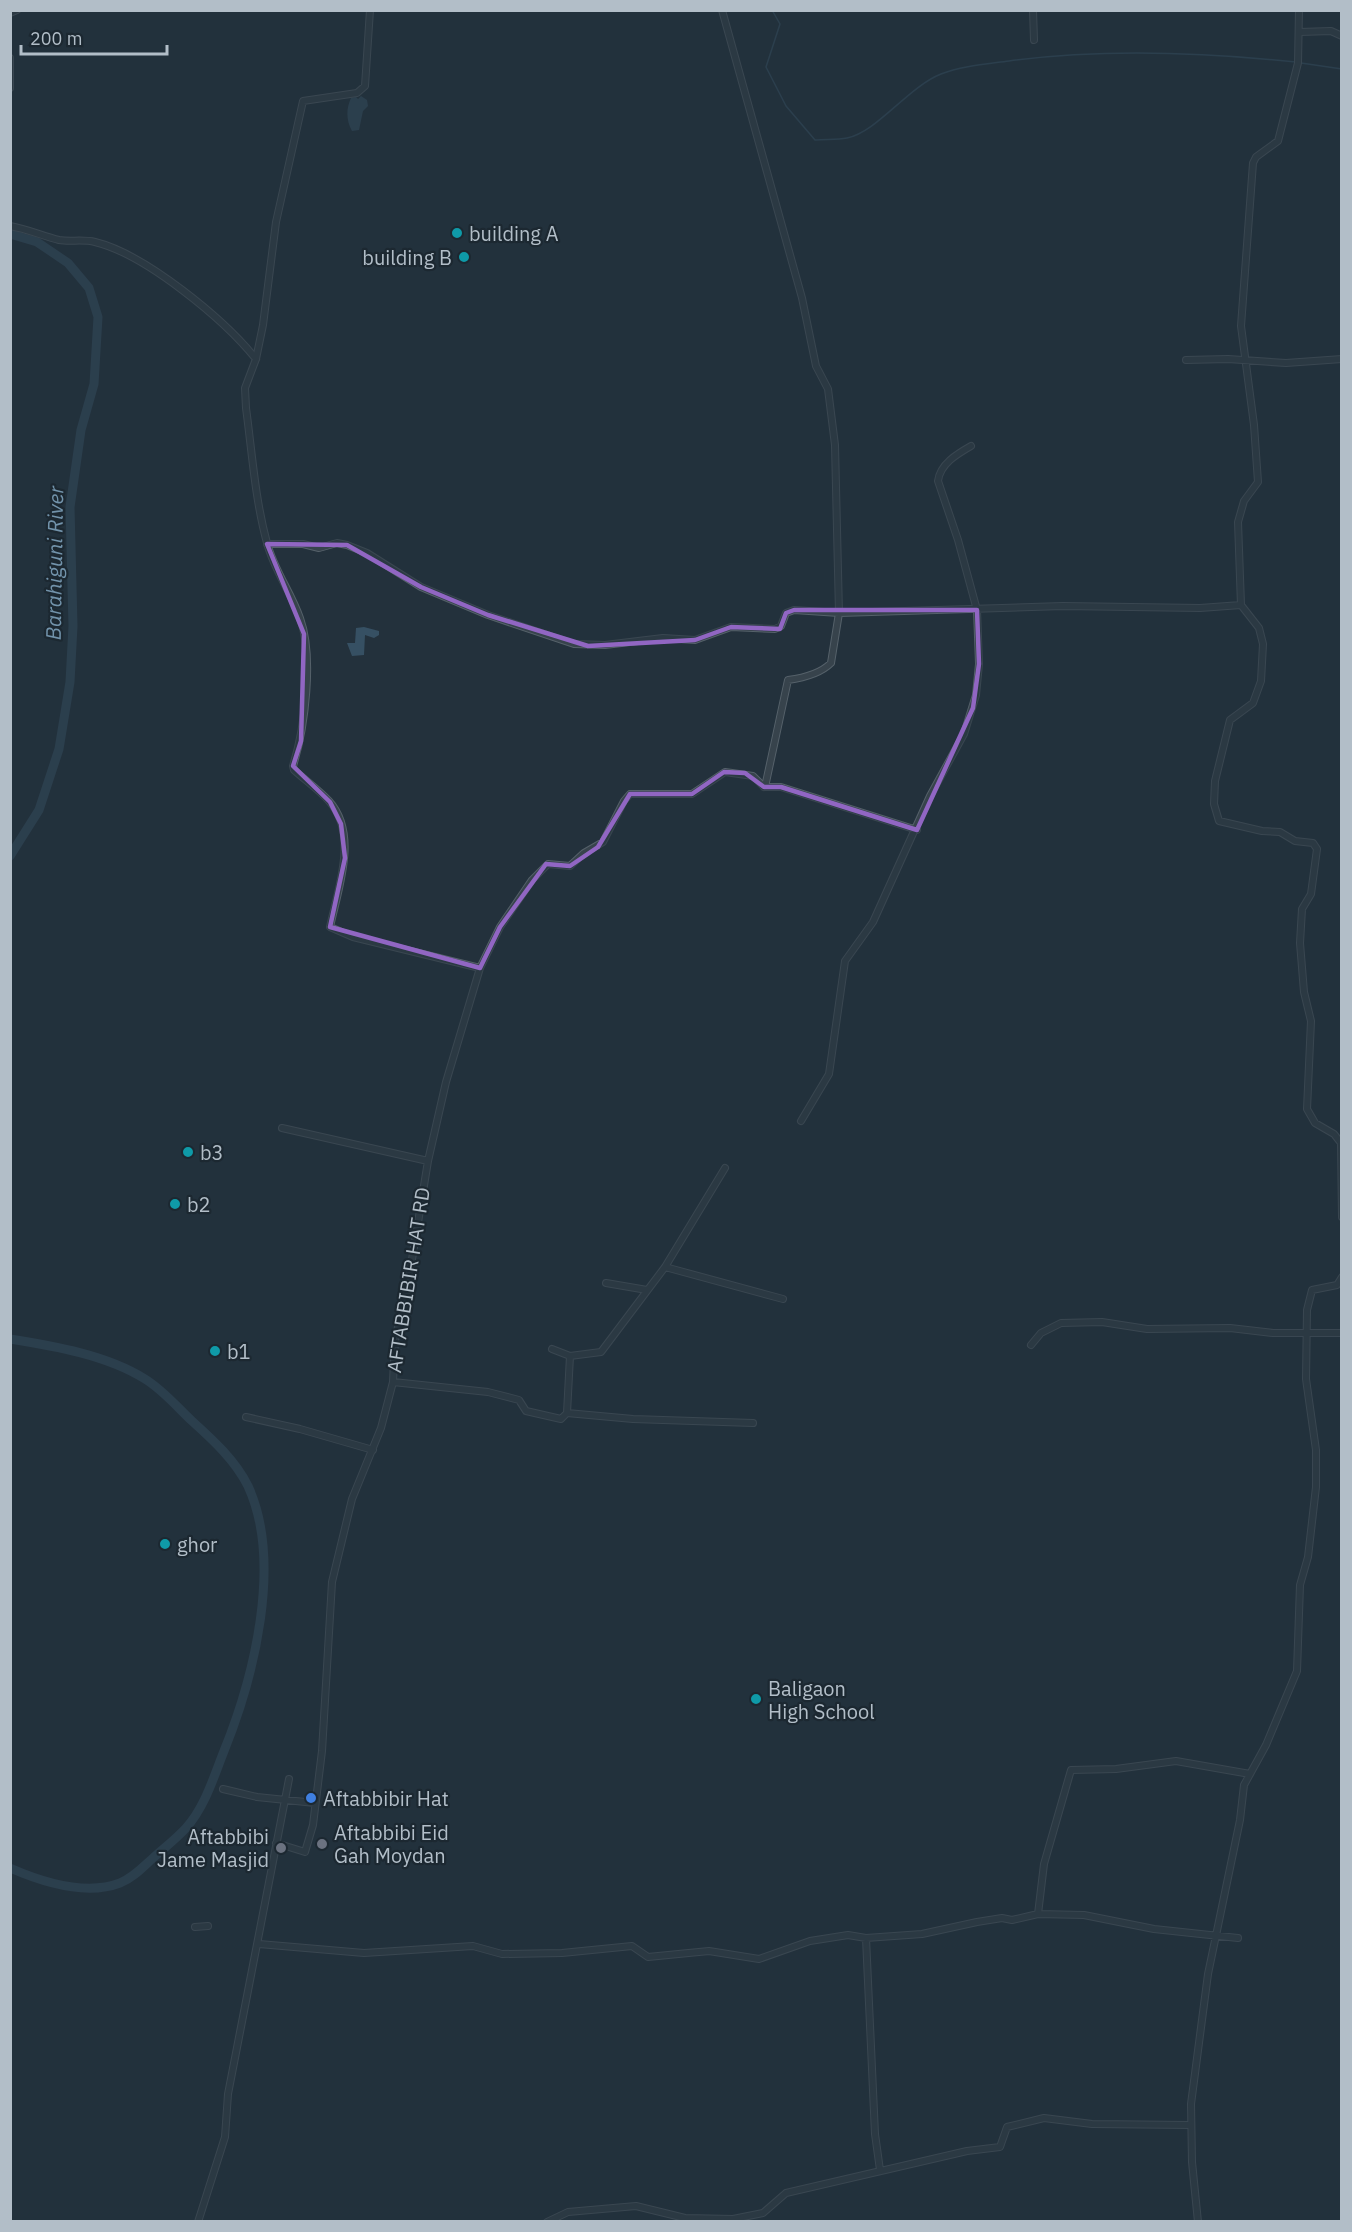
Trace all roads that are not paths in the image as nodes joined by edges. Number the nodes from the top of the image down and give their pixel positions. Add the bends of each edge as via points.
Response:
1 (17, 10) edge
2 (370, 10) edge
3 (722, 10) edge
4 (1033, 10) edge
5 (1299, 10) edge
6 (10, 13) edge
7 (1300, 32) junction
8 (1341, 36) edge
9 (1034, 40) dead end
10 (10, 58) edge
11 (10, 88) edge
12 (10, 226) edge
13 (256, 359) junction
14 (1341, 359) edge
15 (1186, 360) dead end
16 (1244, 361) junction
17 (971, 446) dead end
18 (267, 544) junction
19 (1241, 605) junction
20 (976, 610) junction
21 (839, 613) junction
22 (764, 787) junction
23 (917, 830) junction
24 (480, 968) junction
25 (801, 1121) dead end
26 (282, 1128) dead end
27 (428, 1161) junction
28 (725, 1168) dead end
29 (1341, 1217) edge
30 (665, 1267) junction
31 (1341, 1277) edge
32 (606, 1283) dead end
33 (647, 1290) junction
34 (783, 1299) dead end
35 (1306, 1332) junction
36 (1341, 1333) edge
37 (1031, 1345) dead end
38 (552, 1349) dead end
39 (570, 1356) junction
40 (393, 1382) junction
41 (567, 1413) junction
42 (246, 1417) dead end
43 (753, 1423) dead end
44 (373, 1450) junction
45 (1250, 1774) junction
46 (289, 1779) dead end
47 (223, 1789) dead end
48 (284, 1800) junction
49 (315, 1803) junction
50 (276, 1843) junction
51 (1038, 1914) junction
52 (208, 1926) dead end
53 (195, 1928) dead end
54 (866, 1938) junction
55 (1238, 1938) dead end
56 (259, 1944) junction
57 (1190, 2126) junction
58 (880, 2170) junction
59 (198, 2222) edge
60 (547, 2222) edge
61 (1198, 2222) edge

1 - 6 street
2 - 13 street via 365,86 357,93 303,101 276,222
3 - 21 street via 802,298 816,366 828,389 836,445
4 - 9 street
5 - 7 street
7 - 8 street via 1331,31
7 - 16 street via 1298,63 1278,141 1253,163 1241,326
10 - 11 street
12 - 13 street via 61,240 95,242 125,253 193,299 234,333
13 - 18 street via 245,388 246,408
14 - 16 street
15 - 16 street
16 - 19 street via 1258,483 1244,501 1238,522
17 - 20 street via 939,472 938,481
18 - 21 street via 319,548 337,543 347,545 421,587 574,644 605,645 663,638 695,640 725,628 779,628 786,613 794,610
18 - 24 street via 304,634 306,676 301,741 292,766 330,802 341,824 345,858 330,927 353,937
19 - 20 street
19 - 29 street via 1258,628 1263,644 1261,681 1253,703 1230,720 1215,782 1214,804 1219,821 1281,832 1295,841 1313,843 1317,849 1312,888 1302,909 1300,943 1311,1021 1307,1109 1315,1123 1341,1143
20 - 21 street
20 - 23 street via 979,664 973,708
21 - 22 street via 831,663 804,678 788,680
22 - 23 street via 781,787
22 - 24 street, AFTABBIBIR HAT RD via 753,776 725,772 696,793 630,794 598,847 570,866 544,866 500,927
23 - 25 street via 873,922 845,961 829,1074
24 - 27 street, AFTABBIBIR HAT RD via 446,1082
26 - 27 street
27 - 40 street, AFTABBIBIR HAT RD via 395,1340
28 - 30 street
30 - 33 street
30 - 34 street
31 - 35 street via 1337,1285 1312,1290
32 - 33 street
33 - 39 street via 601,1352
35 - 36 street
35 - 37 street via 1061,1323 1041,1333
35 - 45 street via 1306,1379 1316,1450 1316,1487 1308,1557 1300,1585 1297,1671 1275,1727
38 - 39 street
39 - 41 street
40 - 41 street via 488,1392 519,1400 526,1412 561,1419
40 - 44 street, AFTABBIBIR HAT RD
41 - 43 street
42 - 44 street
44 - 49 street, AFTABBIBIR HAT RD via 352,1499 332,1582
45 - 51 street via 1176,1761 1071,1770 1044,1864
45 - 57 street via 1244,1785 1208,1974
46 - 48 street
47 - 48 street
48 - 49 street
48 - 50 street
49 - 50 street, AFTABBIBIR HAT RD via 314,1825 305,1852
50 - 56 street
51 - 54 street via 922,1934
51 - 55 street via 1084,1915 1154,1929
52 - 53 street
54 - 56 street via 848,1935 810,1941 759,1959 709,1951 648,1957 632,1946 502,1954 473,1946 364,1953
54 - 58 street
56 - 59 street via 228,2094 225,2137
57 - 58 street via 1092,2124 1040,2118 1007,2127 1000,2147
57 - 61 street
58 - 60 street via 786,2193 763,2212 733,2219 685,2218 636,2206 568,2212

